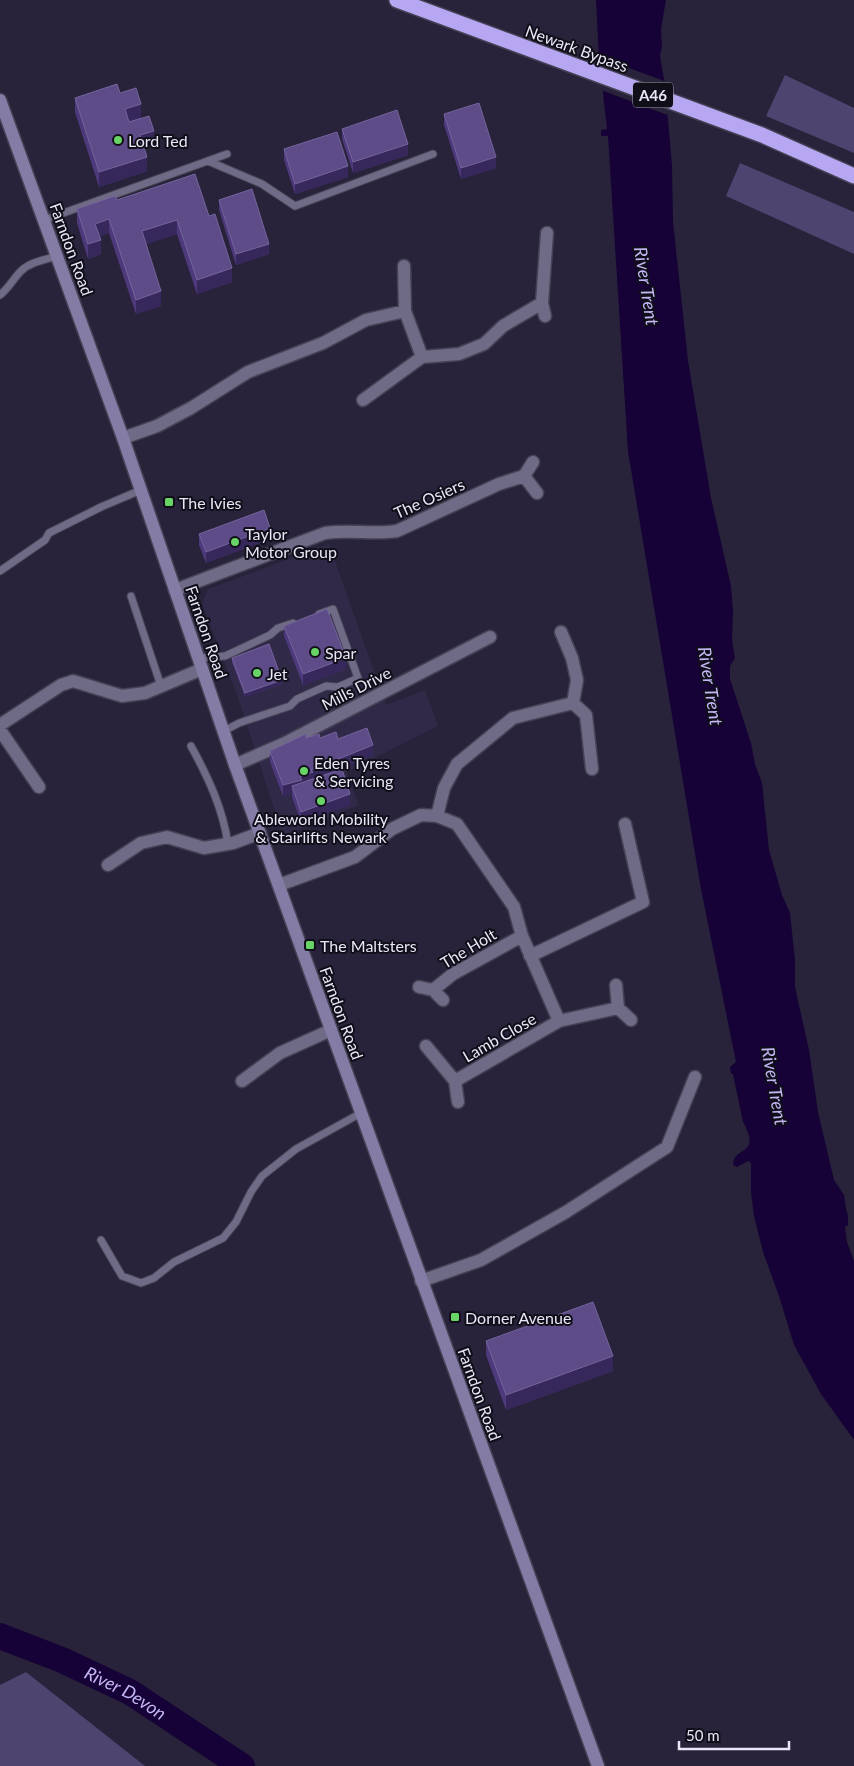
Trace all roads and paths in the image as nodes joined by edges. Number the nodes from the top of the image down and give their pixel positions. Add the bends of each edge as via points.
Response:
1 (397, 0) edge
2 (0, 100) edge
3 (227, 154) dead end
4 (434, 154) dead end
5 (208, 161) junction
6 (854, 176) edge
7 (44, 220) junction
8 (547, 233) dead end
9 (57, 256) junction
10 (404, 266) dead end
11 (0, 295) edge
12 (542, 302) junction
13 (406, 311) junction
14 (545, 316) dead end
15 (422, 357) junction
16 (363, 400) dead end
17 (123, 438) junction
18 (533, 462) dead end
19 (524, 476) junction
20 (141, 490) junction
21 (537, 493) dead end
22 (0, 571) edge
23 (175, 590) junction
24 (131, 596) dead end
25 (315, 615) edge
26 (297, 622) edge
27 (561, 632) dead end
28 (490, 637) dead end
29 (201, 663) junction
30 (161, 686) junction
31 (573, 703) junction
32 (0, 725) edge
33 (0, 730) edge
34 (224, 731) junction
35 (191, 746) dead end
36 (235, 765) junction
37 (592, 769) dead end
38 (39, 787) dead end
39 (437, 816) junction
40 (625, 824) dead end
41 (260, 833) junction
42 (228, 844) junction
43 (108, 865) dead end
44 (279, 885) junction
45 (522, 936) junction
46 (530, 956) junction
47 (616, 985) dead end
48 (419, 986) dead end
49 (433, 990) junction
50 (443, 1000) dead end
51 (618, 1008) junction
52 (631, 1020) dead end
53 (559, 1021) junction
54 (331, 1030) junction
55 (426, 1046) dead end
56 (695, 1077) dead end
57 (242, 1081) dead end
58 (455, 1081) junction
59 (458, 1102) dead end
60 (360, 1113) junction
61 (101, 1240) dead end
62 (421, 1282) junction
63 (598, 1766) edge

1 - 6 highway, Newark Bypass / A46 via 762,135
2 - 7 main road, Farndon Road
3 - 5 lane
4 - 5 lane via 295,206 262,184
5 - 7 lane
7 - 9 main road, Farndon Road
8 - 12 street
9 - 11 lane via 22,270
9 - 17 main road, Farndon Road
10 - 13 street
12 - 14 street
12 - 15 street via 504,326 484,344 458,354
13 - 15 street
13 - 17 street via 366,320 322,343 248,372 158,426
15 - 16 street
17 - 20 main road, Farndon Road
18 - 19 street
19 - 21 street
19 - 23 street, The Osiers via 499,484 397,531 379,534 340,530 325,533
20 - 22 lane via 49,534
20 - 23 main road, Farndon Road
23 - 29 main road, Farndon Road
24 - 30 lane
25 - 34 lane via 333,609 358,678 338,687 326,686 296,699 290,706
26 - 29 lane via 278,628 225,656
27 - 31 street via 577,680
28 - 36 street, Mills Drive via 285,743
29 - 30 street
29 - 34 main road, Farndon Road
30 - 32 street via 145,693 122,696 72,681
31 - 37 street via 586,715
31 - 39 street via 512,718 457,764 444,788
33 - 38 street
34 - 36 main road, Farndon Road
35 - 42 lane via 217,801
36 - 41 main road, Farndon Road
39 - 44 street via 421,815 392,829 355,857
39 - 45 street via 457,824 514,907
40 - 46 street via 642,902
41 - 42 street
41 - 44 main road, Farndon Road
42 - 43 street via 204,848 167,837 141,843
44 - 54 main road, Farndon Road
45 - 46 street
45 - 49 street, The Holt via 454,974
46 - 53 street, Lamb Close
47 - 51 street
48 - 49 street, The Holt
49 - 50 street, The Holt
51 - 52 street
51 - 53 street, Lamb Close
53 - 58 street, Lamb Close
54 - 57 street via 280,1053
54 - 60 main road, Farndon Road
55 - 58 street, Lamb Close
56 - 62 street via 667,1148 566,1212 481,1260
58 - 59 street, Lamb Close
60 - 61 lane via 296,1150 262,1176 223,1238 174,1262 154,1278 141,1283 122,1276
60 - 62 main road, Farndon Road
62 - 63 main road, Farndon Road

